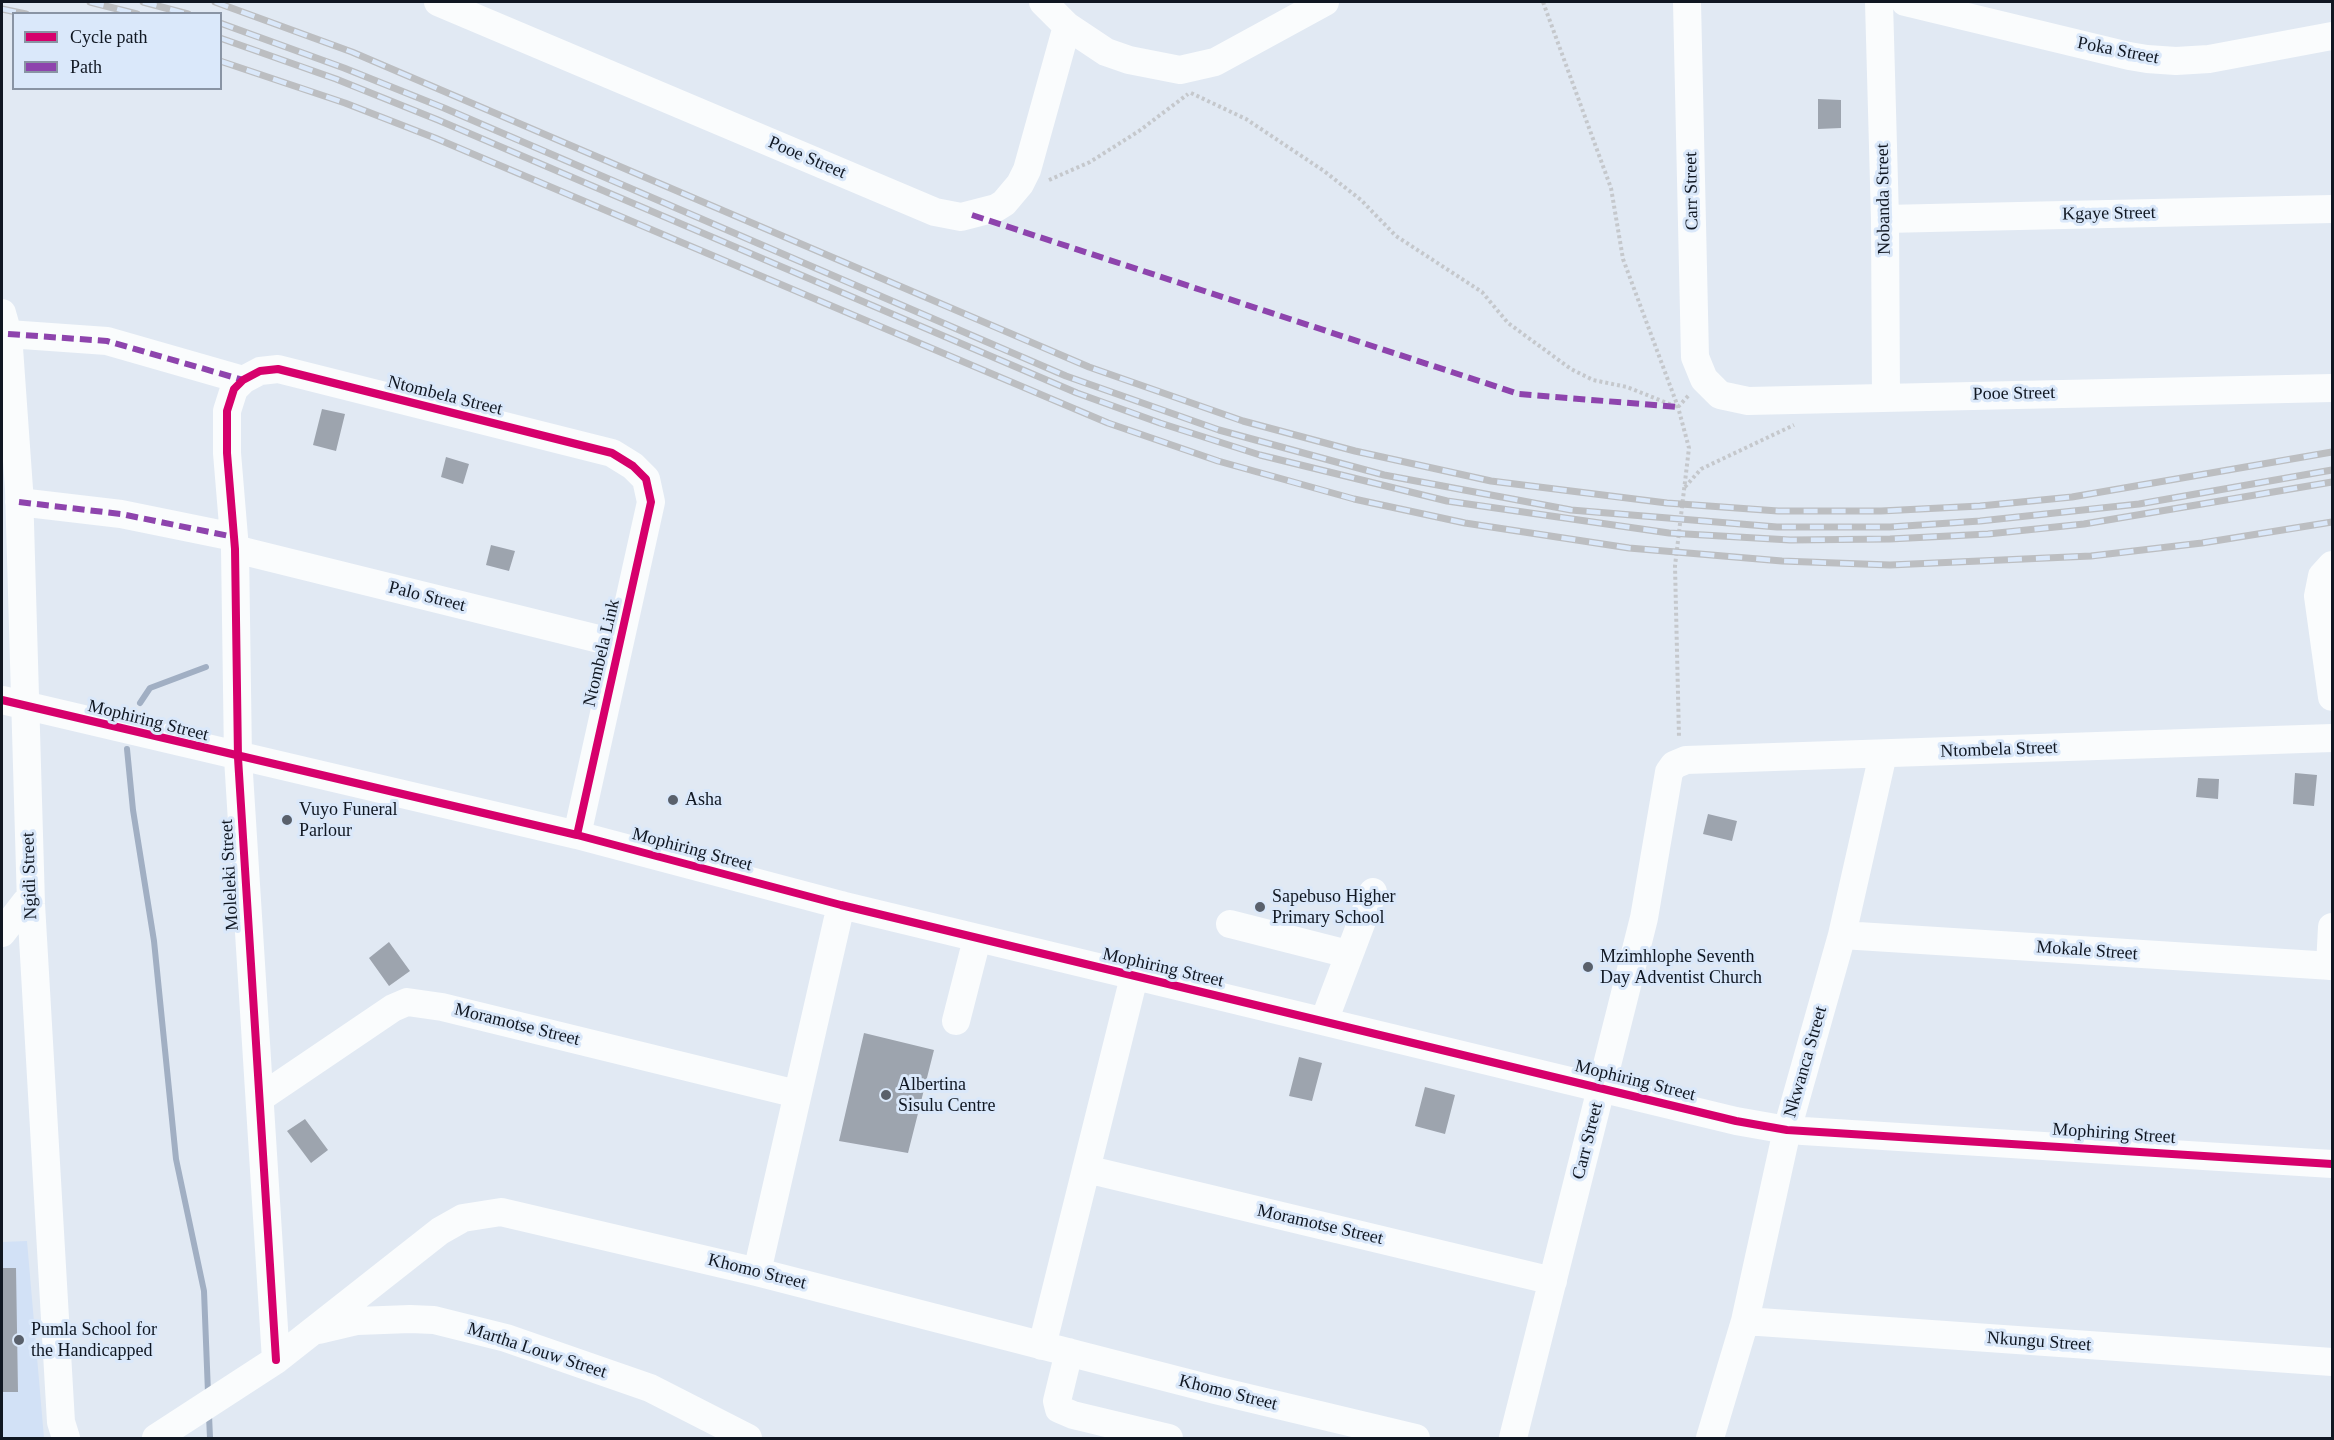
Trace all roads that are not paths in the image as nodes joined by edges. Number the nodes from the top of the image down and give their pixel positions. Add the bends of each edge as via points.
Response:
1 (438, 2) edge
2 (1043, 2) edge
3 (1325, 2) edge
4 (1687, 2) edge
5 (1879, 2) edge
6 (1905, 2) edge
7 (1067, 26) junction
8 (2332, 36) edge
9 (2332, 209) edge
10 (1885, 219) junction
11 (5, 324) edge
12 (1704, 379) joint
13 (239, 385) junction
14 (2332, 388) edge
15 (1886, 397) junction
16 (646, 479) joint
17 (13, 492) edge
18 (234, 543) junction
19 (2332, 565) edge
20 (619, 644) junction
21 (2332, 697) edge
22 (13, 703) edge
23 (2332, 738) edge
24 (1883, 754) junction
25 (238, 758) junction
26 (1674, 767) joint
27 (577, 835) junction
28 (1373, 892) dead end
29 (19, 902) edge
30 (841, 905) junction
31 (1230, 924) dead end
32 (2332, 927) edge
33 (2, 933) edge
34 (1842, 935) junction
35 (977, 939) junction
36 (1348, 954) junction
37 (2331, 966) edge
38 (1134, 977) junction
39 (956, 1021) dead end
40 (1324, 1021) junction
41 (1601, 1088) junction
42 (797, 1094) junction
43 (260, 1098) junction
44 (1787, 1130) junction
45 (2332, 1164) edge
46 (1086, 1169) junction
47 (757, 1272) junction
48 (1553, 1281) junction
49 (1745, 1321) junction
50 (314, 1331) junction
51 (1056, 1349) junction
52 (276, 1360) junction
53 (2332, 1362) edge
54 (66, 1438) edge
55 (156, 1438) edge
56 (748, 1438) edge
57 (1169, 1438) edge
58 (1416, 1438) edge
59 (1513, 1438) edge
60 (1710, 1438) edge

1 - 7 street, Pooe Street via 935,212 961,217 996,208 1012,195 1027,170
2 - 7 street
3 - 7 street via 1185,81 1106,52
4 - 12 street, Carr Street via 1695,357
5 - 10 street, Nobanda Street
6 - 8 street, Poka Street via 2147,59 2209,59
9 - 10 street, Kgaye Street
10 - 15 street, Nobanda Street
11 - 13 street via 107,341
11 - 17 street, Ngidi Street
12 - 15 street, Pooe Street via 1720,395 1748,401
13 - 16 street, Ntombela Street via 260,371 278,369 612,453
13 - 18 street, Moleleki Street via 226,423
14 - 15 street, Pooe Street
16 - 20 street, Ntombela Link via 651,502
17 - 18 street, Palo Street via 121,513
17 - 22 street, Ngidi Street
18 - 20 street, Palo Street
18 - 25 street, Moleleki Street
19 - 21 street via 2322,576 2318,596
20 - 27 street, Ntombela Link
22 - 25 street, Mophiring Street
22 - 29 street, Ngidi Street
23 - 24 street, Ntombela Street
24 - 26 street, Ntombela Street
24 - 34 street, Nkwanca Street
25 - 27 street, Mophiring Street
25 - 43 street, Moleleki Street
26 - 41 street, Carr Street via 1644,918
27 - 30 street, Mophiring Street
28 - 36 street
29 - 33 street
29 - 54 street, Ngidi Street via 60,1422
30 - 35 street, Mophiring Street
30 - 42 street
31 - 36 street
32 - 37 street
34 - 37 street, Mokale Street
34 - 44 street, Nkwanca Street
35 - 38 street, Mophiring Street
35 - 39 street
36 - 40 street
38 - 40 street, Mophiring Street
38 - 46 street
40 - 41 street, Mophiring Street
41 - 44 street, Mophiring Street
41 - 48 street, Carr Street
42 - 43 street, Moramotse Street via 442,1006 407,1002
42 - 47 street
43 - 52 street, Moleleki Street
44 - 45 street, Mophiring Street
44 - 49 street, Nkwanca Street
46 - 48 street, Moramotse Street
46 - 51 street
47 - 50 street, Khomo Street via 537,1218 484,1212 440,1231
47 - 51 street, Khomo Street
48 - 59 street, Carr Street
49 - 53 street, Nkungu Street
49 - 60 street, Nkwanca Street
50 - 52 street, Khomo Street
50 - 56 street, Martha Louw Street via 357,1322 410,1319 461,1326 556,1354 650,1388
51 - 57 street via 1059,1409
51 - 58 street, Khomo Street
52 - 55 street, Khomo Street

